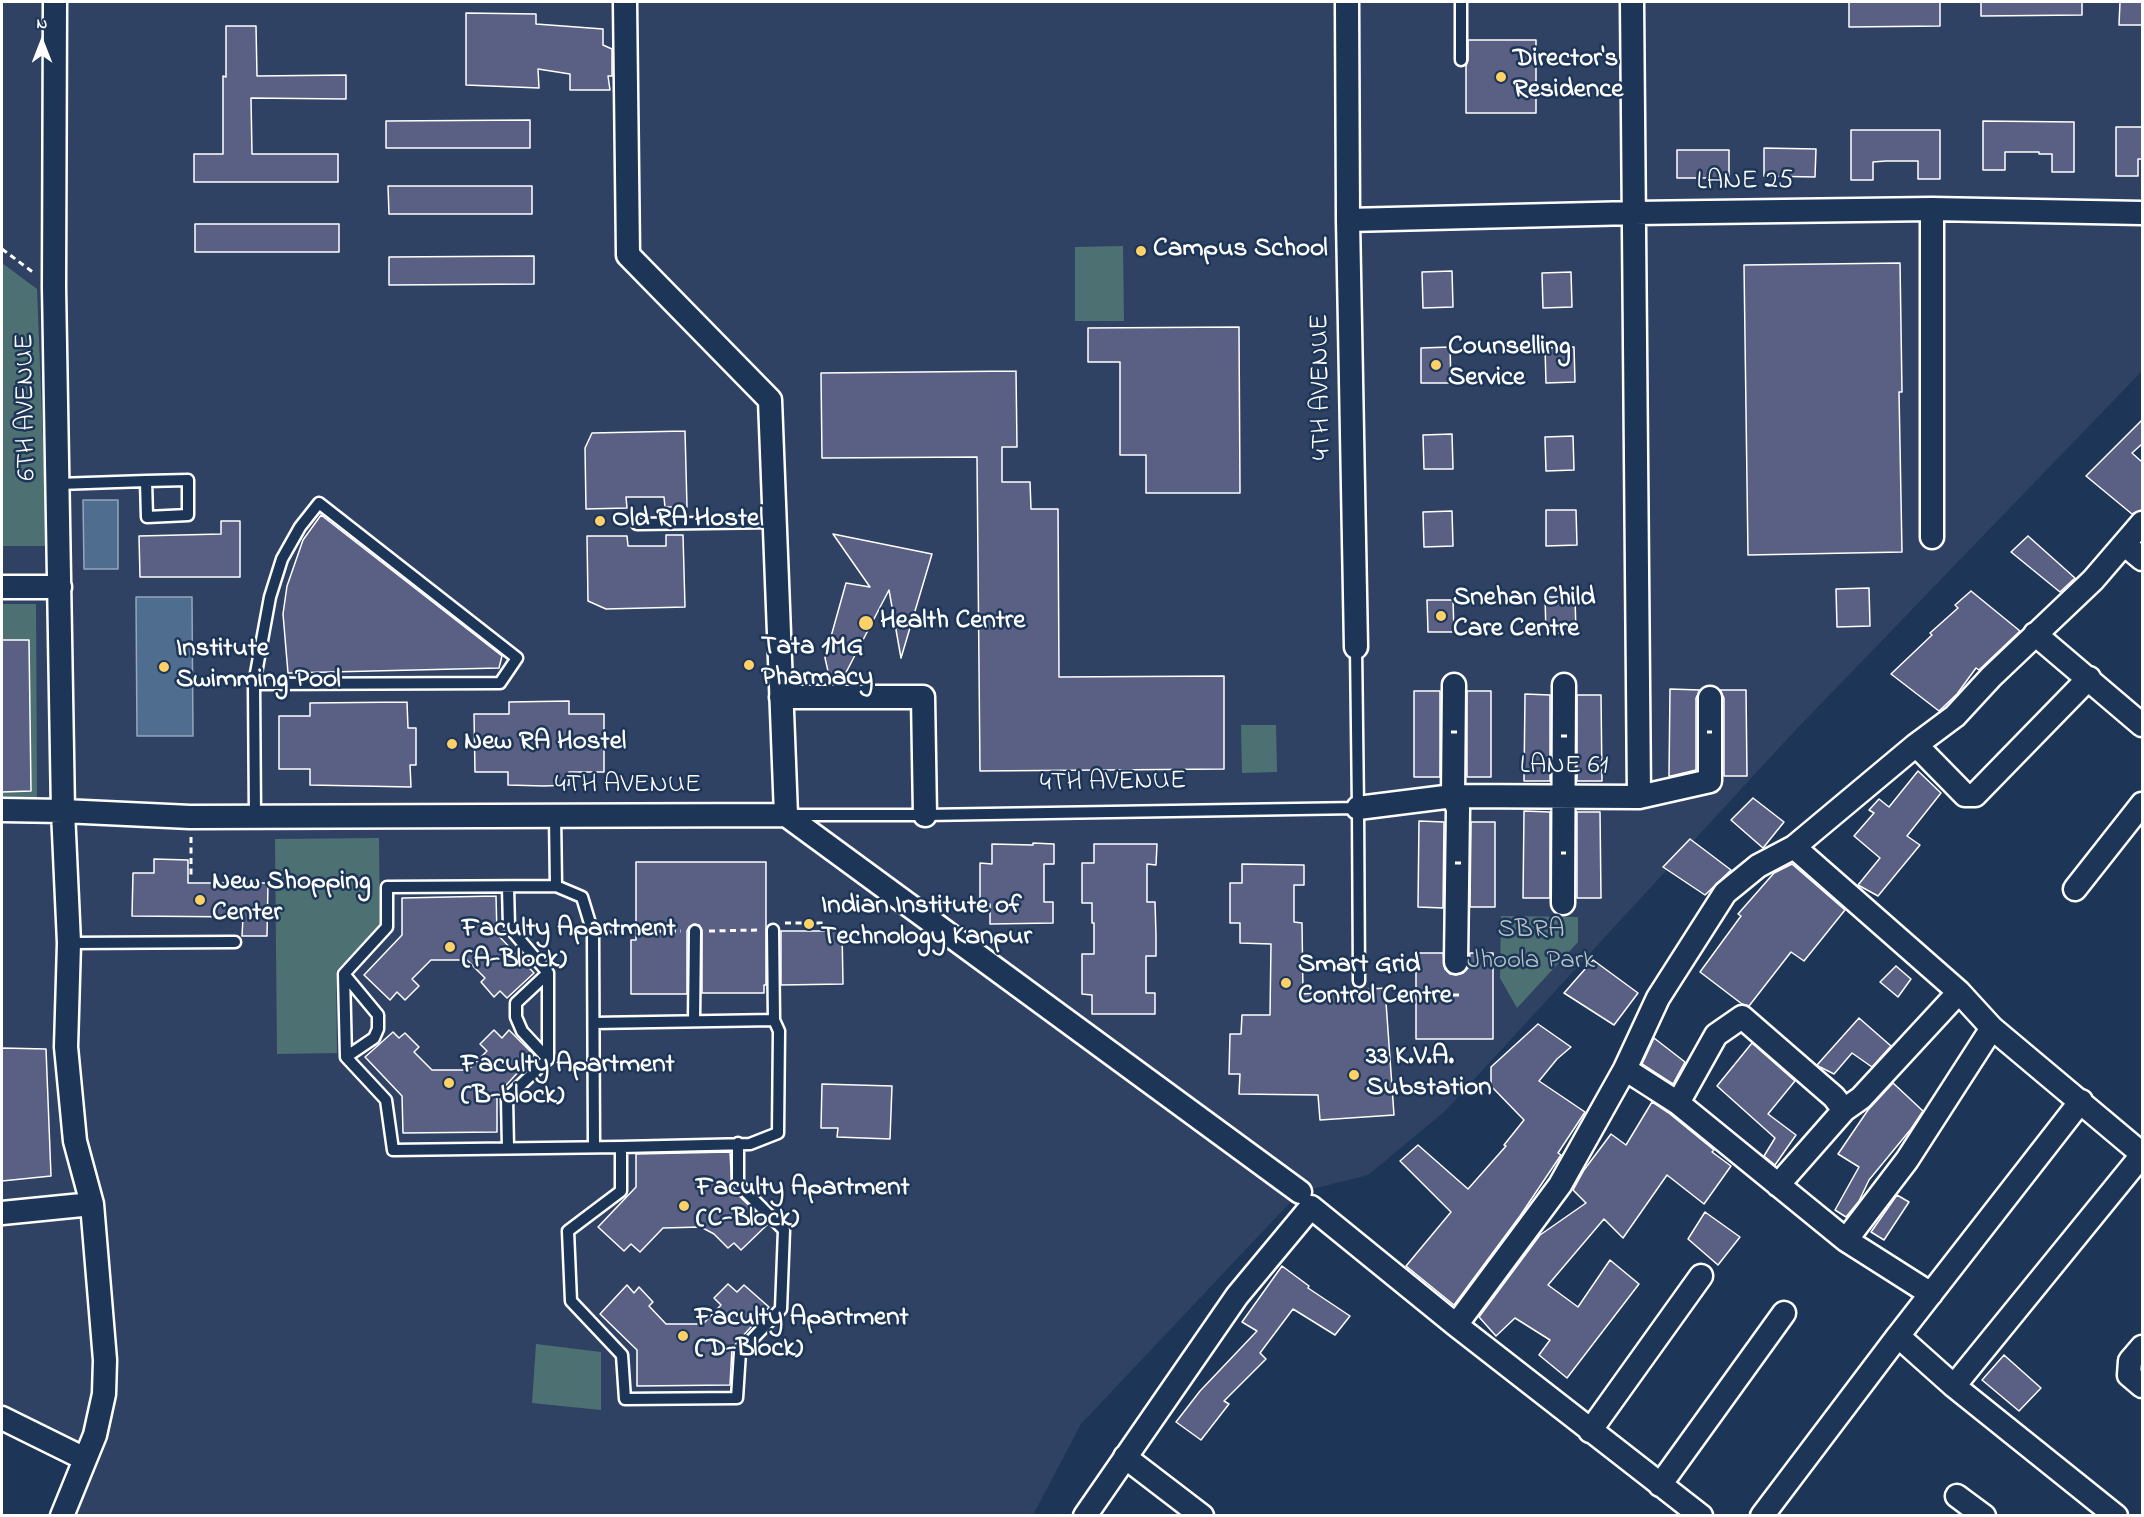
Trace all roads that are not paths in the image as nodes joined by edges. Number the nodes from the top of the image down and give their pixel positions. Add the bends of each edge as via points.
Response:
1 (55, 2) edge
2 (625, 2) edge
3 (1347, 2) edge
4 (1461, 2) edge
5 (1632, 2) edge
6 (1461, 60) dead end
7 (1932, 209) junction
8 (1634, 213) junction
9 (2142, 213) edge
10 (1348, 220) junction
11 (146, 481) junction
12 (58, 484) junction
13 (774, 522) junction
14 (2142, 523) edge
15 (637, 524) dead end
16 (1932, 537) dead end
17 (2124, 544) junction
18 (2142, 559) edge
19 (2, 587) edge
20 (60, 587) junction
21 (2035, 634) junction
22 (1356, 646) joint
23 (2089, 678) junction
24 (254, 684) junction
25 (1454, 685) dead end
26 (1564, 685) dead end
27 (781, 697) junction
28 (1710, 698) dead end
29 (2142, 725) edge
30 (1916, 746) junction
31 (1453, 796) junction
32 (1564, 796) junction
33 (1639, 797) junction
34 (2142, 804) edge
35 (1358, 808) junction
36 (2, 810) edge
37 (63, 811) junction
38 (555, 815) junction
39 (786, 815) junction
40 (925, 815) junction
41 (255, 818) junction
42 (1794, 847) junction
43 (556, 886) junction
44 (508, 887) junction
45 (2075, 889) dead end
46 (1563, 903) dead end
47 (773, 930) dead end
48 (696, 931) dead end
49 (235, 942) dead end
50 (69, 943) junction
51 (1456, 962) dead end
52 (548, 973) junction
53 (344, 974) junction
54 (1359, 981) dead end
55 (1959, 992) junction
56 (774, 1020) junction
57 (694, 1021) junction
58 (594, 1023) junction
59 (1992, 1028) junction
60 (346, 1057) junction
61 (548, 1059) junction
62 (1625, 1069) junction
63 (2081, 1101) junction
64 (1678, 1103) junction
65 (1844, 1110) junction
66 (738, 1143) junction
67 (594, 1147) junction
68 (621, 1147) junction
69 (508, 1148) junction
70 (2142, 1155) edge
71 (1778, 1185) junction
72 (1300, 1192) dead end
73 (92, 1204) junction
74 (2, 1213) edge
75 (1846, 1240) junction
76 (1701, 1276) dead end
77 (1931, 1294) junction
78 (1784, 1313) dead end
79 (1456, 1325) junction
80 (1898, 1336) junction
81 (2142, 1347) edge
82 (1954, 1386) junction
83 (2142, 1386) edge
84 (2, 1418) edge
85 (1590, 1431) junction
86 (1125, 1457) junction
87 (85, 1459) junction
88 (1660, 1485) junction
89 (1957, 1496) dead end
90 (62, 1515) edge
91 (1085, 1515) edge
92 (1202, 1515) edge
93 (1701, 1515) edge
94 (1762, 1515) edge
95 (1984, 1515) edge
96 (2116, 1515) edge

1 - 12 street, 6TH AVENUE
2 - 13 street via 628,255 770,400
3 - 10 street, 4TH AVENUE
4 - 6 lane
5 - 8 street, LANE 61
7 - 8 street, LANE 25
7 - 9 street, LANE 25
7 - 16 street
8 - 10 street, LANE 25
8 - 33 street, LANE 61
10 - 22 street, 4TH AVENUE
11 - 11 lane via 147,517 188,515 188,480
11 - 12 lane
12 - 20 street, 6TH AVENUE
13 - 15 lane
13 - 27 street
14 - 17 street
17 - 18 street
17 - 21 street via 2093,580
19 - 20 street
20 - 37 street, 6TH AVENUE
21 - 23 street
21 - 30 street via 1955,716
22 - 35 lane, 4TH AVENUE
23 - 29 street
23 - 30 street via 1975,795 1965,795
24 - 24 lane via 500,683 517,658 319,503 282,559 270,597
24 - 41 lane
25 - 31 street
26 - 32 street
27 - 39 street
27 - 40 street via 923,697
28 - 33 street via 1710,781
30 - 42 street
31 - 32 street, LANE 61
31 - 35 street, LANE 61
31 - 51 street via 1458,809
32 - 33 street, LANE 61
32 - 46 street
34 - 45 street
35 - 40 lane, 4TH AVENUE
35 - 54 lane
36 - 37 street, 4TH AVENUE
37 - 41 street, 4TH AVENUE
37 - 50 street, 6TH AVENUE
38 - 39 street, 4TH AVENUE
38 - 41 street, 4TH AVENUE
38 - 43 lane
39 - 40 lane, 4TH AVENUE
39 - 72 street
42 - 55 street
42 - 62 street via 1758,866 1725,893 1658,998
43 - 44 lane
43 - 58 lane via 582,897 593,933
44 - 52 lane via 509,927
44 - 53 lane via 387,887 387,927
47 - 56 lane
48 - 57 lane
49 - 50 lane
50 - 73 street, 6TH AVENUE via 69,1084 75,1141
52 - 61 lane
52 - 61 lane via 516,1003 522,1031
53 - 60 lane
53 - 60 lane via 378,1015 374,1038
55 - 59 street
55 - 65 street via 1862,1098
56 - 57 lane
56 - 66 lane via 779,1031 778,1133 761,1141
57 - 58 lane
58 - 67 lane
59 - 63 street
59 - 75 street via 1907,1160
60 - 69 lane via 386,1100 393,1150
61 - 69 lane via 507,1098
62 - 64 street
62 - 79 street via 1560,1185
63 - 70 street
63 - 77 street
64 - 65 street via 1716,1035 1742,1017
64 - 71 street
65 - 71 street
66 - 68 lane
66 - 68 lane via 738,1184 784,1230 781,1309 740,1353 736,1398 625,1399 622,1355 571,1301 568,1231 621,1191
67 - 68 lane
67 - 69 lane
70 - 82 street
71 - 75 street
73 - 74 street
73 - 87 street, 6TH AVENUE via 105,1360 104,1394 96,1435
75 - 77 street
76 - 85 street
77 - 80 street
78 - 88 street
79 - 85 street
79 - 86 street via 1311,1207 1237,1296
80 - 82 street
80 - 94 street
81 - 83 street via 2130,1361 2129,1374
82 - 96 street
84 - 87 street
85 - 88 street
86 - 91 street
86 - 92 street
87 - 90 street, 6TH AVENUE
88 - 93 street
89 - 95 street

